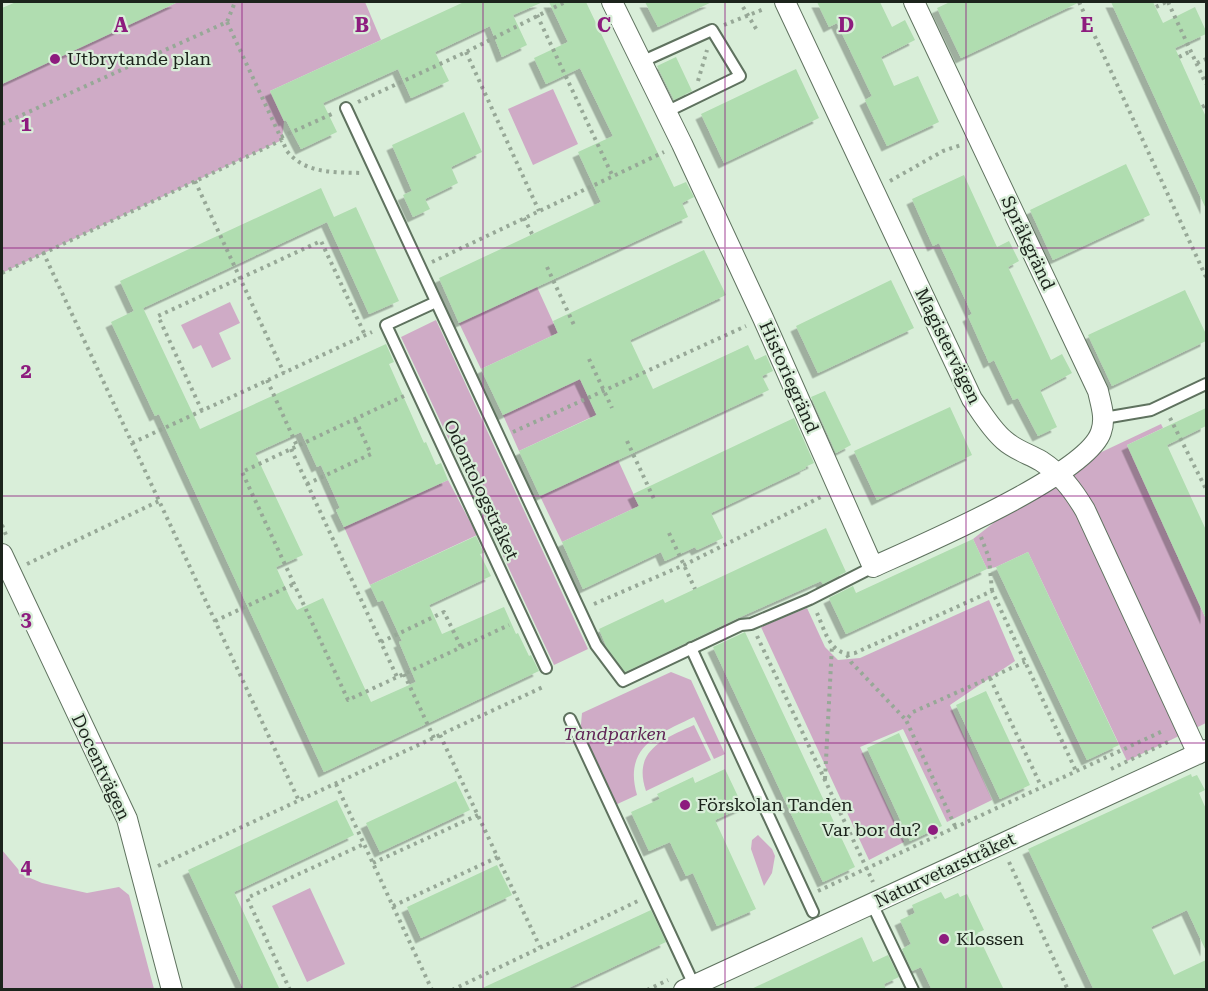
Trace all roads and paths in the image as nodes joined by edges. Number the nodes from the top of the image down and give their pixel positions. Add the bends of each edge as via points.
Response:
1 (235, 2) edge
2 (565, 2) edge
3 (612, 2) edge
4 (785, 2) edge
5 (914, 2) edge
6 (1079, 2) edge
7 (1167, 2) edge
8 (743, 7) dead end
9 (1156, 7) dead end
10 (537, 15) junction
11 (227, 22) junction
12 (758, 32) dead end
13 (466, 51) junction
14 (1191, 51) junction
15 (1179, 57) dead end
16 (1206, 59) edge
17 (641, 62) junction
18 (1197, 63) junction
19 (1206, 84) edge
20 (346, 108) junction
21 (666, 112) junction
22 (2, 124) edge
23 (281, 139) junction
24 (979, 140) junction
25 (682, 144) junction
26 (377, 174) junction
27 (613, 177) junction
28 (195, 181) junction
29 (874, 190) junction
30 (539, 211) junction
31 (525, 218) junction
32 (532, 234) dead end
33 (43, 252) junction
34 (420, 267) junction
35 (547, 267) dead end
36 (2, 273) edge
37 (1206, 277) edge
38 (240, 278) junction
39 (436, 302) junction
40 (763, 318) junction
41 (386, 325) junction
42 (574, 325) dead end
43 (364, 335) junction
44 (589, 359) dead end
45 (284, 373) junction
46 (267, 380) junction
47 (1206, 384) edge
48 (417, 390) junction
49 (604, 391) junction
50 (1163, 404) junction
51 (612, 408) dead end
52 (202, 411) junction
53 (1104, 418) junction
54 (355, 419) junction
55 (500, 438) junction
56 (627, 441) dead end
57 (132, 443) junction
58 (297, 446) junction
59 (291, 449) junction
60 (1058, 473) junction
61 (307, 484) junction
62 (838, 489) junction
63 (1206, 489) edge
64 (654, 499) dead end
65 (159, 501) junction
66 (973, 519) junction
67 (669, 532) dead end
68 (6, 563) edge
69 (684, 564) junction
70 (873, 567) junction
71 (294, 584) junction
72 (695, 589) dead end
73 (992, 591) junction
74 (810, 599) junction
75 (580, 611) junction
76 (523, 618) junction
77 (215, 621) junction
78 (751, 624) junction
79 (381, 642) junction
80 (832, 644) junction
81 (460, 647) junction
82 (691, 648) junction
83 (847, 655) junction
84 (1025, 662) junction
85 (546, 668) dead end
86 (404, 674) junction
87 (397, 677) junction
88 (990, 678) junction
89 (543, 687) dead end
90 (570, 719) dead end
91 (906, 720) junction
92 (1183, 722) junction
93 (440, 735) junction
94 (434, 738) junction
95 (1202, 752) edge
96 (1076, 771) junction
97 (825, 781) junction
98 (336, 783) junction
99 (1041, 786) junction
100 (299, 801) junction
101 (478, 814) junction
102 (955, 826) junction
103 (364, 844) junction
104 (1001, 844) junction
105 (498, 857) junction
106 (373, 863) junction
107 (866, 868) junction
108 (141, 874) junction
109 (873, 883) dead end
110 (651, 895) junction
111 (806, 896) junction
112 (872, 904) junction
113 (393, 906) junction
114 (813, 912) dead end
115 (540, 947) junction
116 (689, 987) edge
117 (1068, 989) edge
118 (172, 990) edge
119 (290, 990) edge
120 (432, 990) edge
121 (452, 990) edge
122 (913, 990) edge

1 - 11 path
2 - 10 path
3 - 17 street, Historiegränd
4 - 29 street, Magistervägen
5 - 24 street, Språkgränd
6 - 37 path
7 - 9 path
7 - 14 path
8 - 12 path
10 - 13 path
10 - 27 path
11 - 22 path
11 - 23 path
13 - 20 path
13 - 30 path
14 - 15 path
14 - 18 path
16 - 18 path
17 - 21 street, Historiegränd
17 - 21 lane via 712,30 740,76
18 - 19 path
20 - 23 path
20 - 26 lane
21 - 25 street, Historiegränd
23 - 26 path via 293,159 305,166 319,171
23 - 28 path
24 - 29 path via 943,152
24 - 53 street, Språkgränd via 1098,391
25 - 27 path
25 - 40 street, Historiegränd
26 - 34 lane
27 - 30 path
28 - 33 path
28 - 38 path
29 - 60 street, Magistervägen via 972,399 1006,442
30 - 31 path
31 - 32 path
31 - 34 path
33 - 36 path
33 - 57 path
34 - 39 lane
35 - 42 path
38 - 43 path via 321,241
38 - 45 path
38 - 52 path via 158,316
39 - 41 lane
39 - 55 lane
40 - 49 path
40 - 62 street, Historiegränd
41 - 43 path
41 - 48 lane, Odontologstråket
43 - 45 path
44 - 49 path
45 - 46 path
46 - 52 path
46 - 58 path
47 - 50 lane
48 - 54 path
48 - 76 lane, Odontologstråket
49 - 51 path
49 - 55 path
50 - 53 lane via 1151,410
50 - 63 path
52 - 57 path
53 - 60 street via 1094,446
54 - 58 path
54 - 61 path via 371,454
55 - 75 lane
56 - 64 path
57 - 65 path
58 - 59 path
59 - 61 path
59 - 71 path via 242,472
60 - 66 street via 1035,489
60 - 92 street, Magistervägen via 1084,510
61 - 79 path
62 - 69 path
62 - 70 street, Historiegränd
65 - 68 path
65 - 77 path
66 - 70 street
66 - 73 path via 989,558
67 - 69 path
68 - 108 street, Docentvägen via 127,819
69 - 72 path
69 - 75 path
70 - 74 lane
71 - 77 path
71 - 87 path via 348,700
73 - 83 path
73 - 84 path
74 - 78 lane
74 - 80 path
75 - 82 lane via 596,645 623,681
76 - 81 path
76 - 85 lane, Odontologstråket
77 - 100 path
78 - 82 lane
78 - 97 path
79 - 81 path via 444,612
79 - 87 path
80 - 83 path
80 - 97 path
81 - 86 path
82 - 111 lane
83 - 91 path
84 - 88 path
84 - 96 path
86 - 87 path
86 - 94 path
88 - 91 path via 913,712
88 - 99 path
89 - 93 path
90 - 110 lane
91 - 102 path
92 - 95 street, Magistervägen
92 - 96 path
93 - 94 path
93 - 101 path
94 - 98 path
95 - 104 street, Naturvetarstråket
96 - 99 path
97 - 107 path
98 - 100 path
98 - 103 path
99 - 102 path
100 - 108 path
101 - 105 path
101 - 106 path
102 - 107 path
103 - 106 path
103 - 119 path via 247,898
104 - 112 street, Naturvetarstråket
104 - 117 path
105 - 113 path
105 - 115 path
106 - 113 path
107 - 109 path
107 - 111 path
108 - 118 street, Docentvägen
110 - 115 path
110 - 116 lane
111 - 114 lane
112 - 116 street, Naturvetarstråket
112 - 122 lane
113 - 120 path
115 - 121 path

